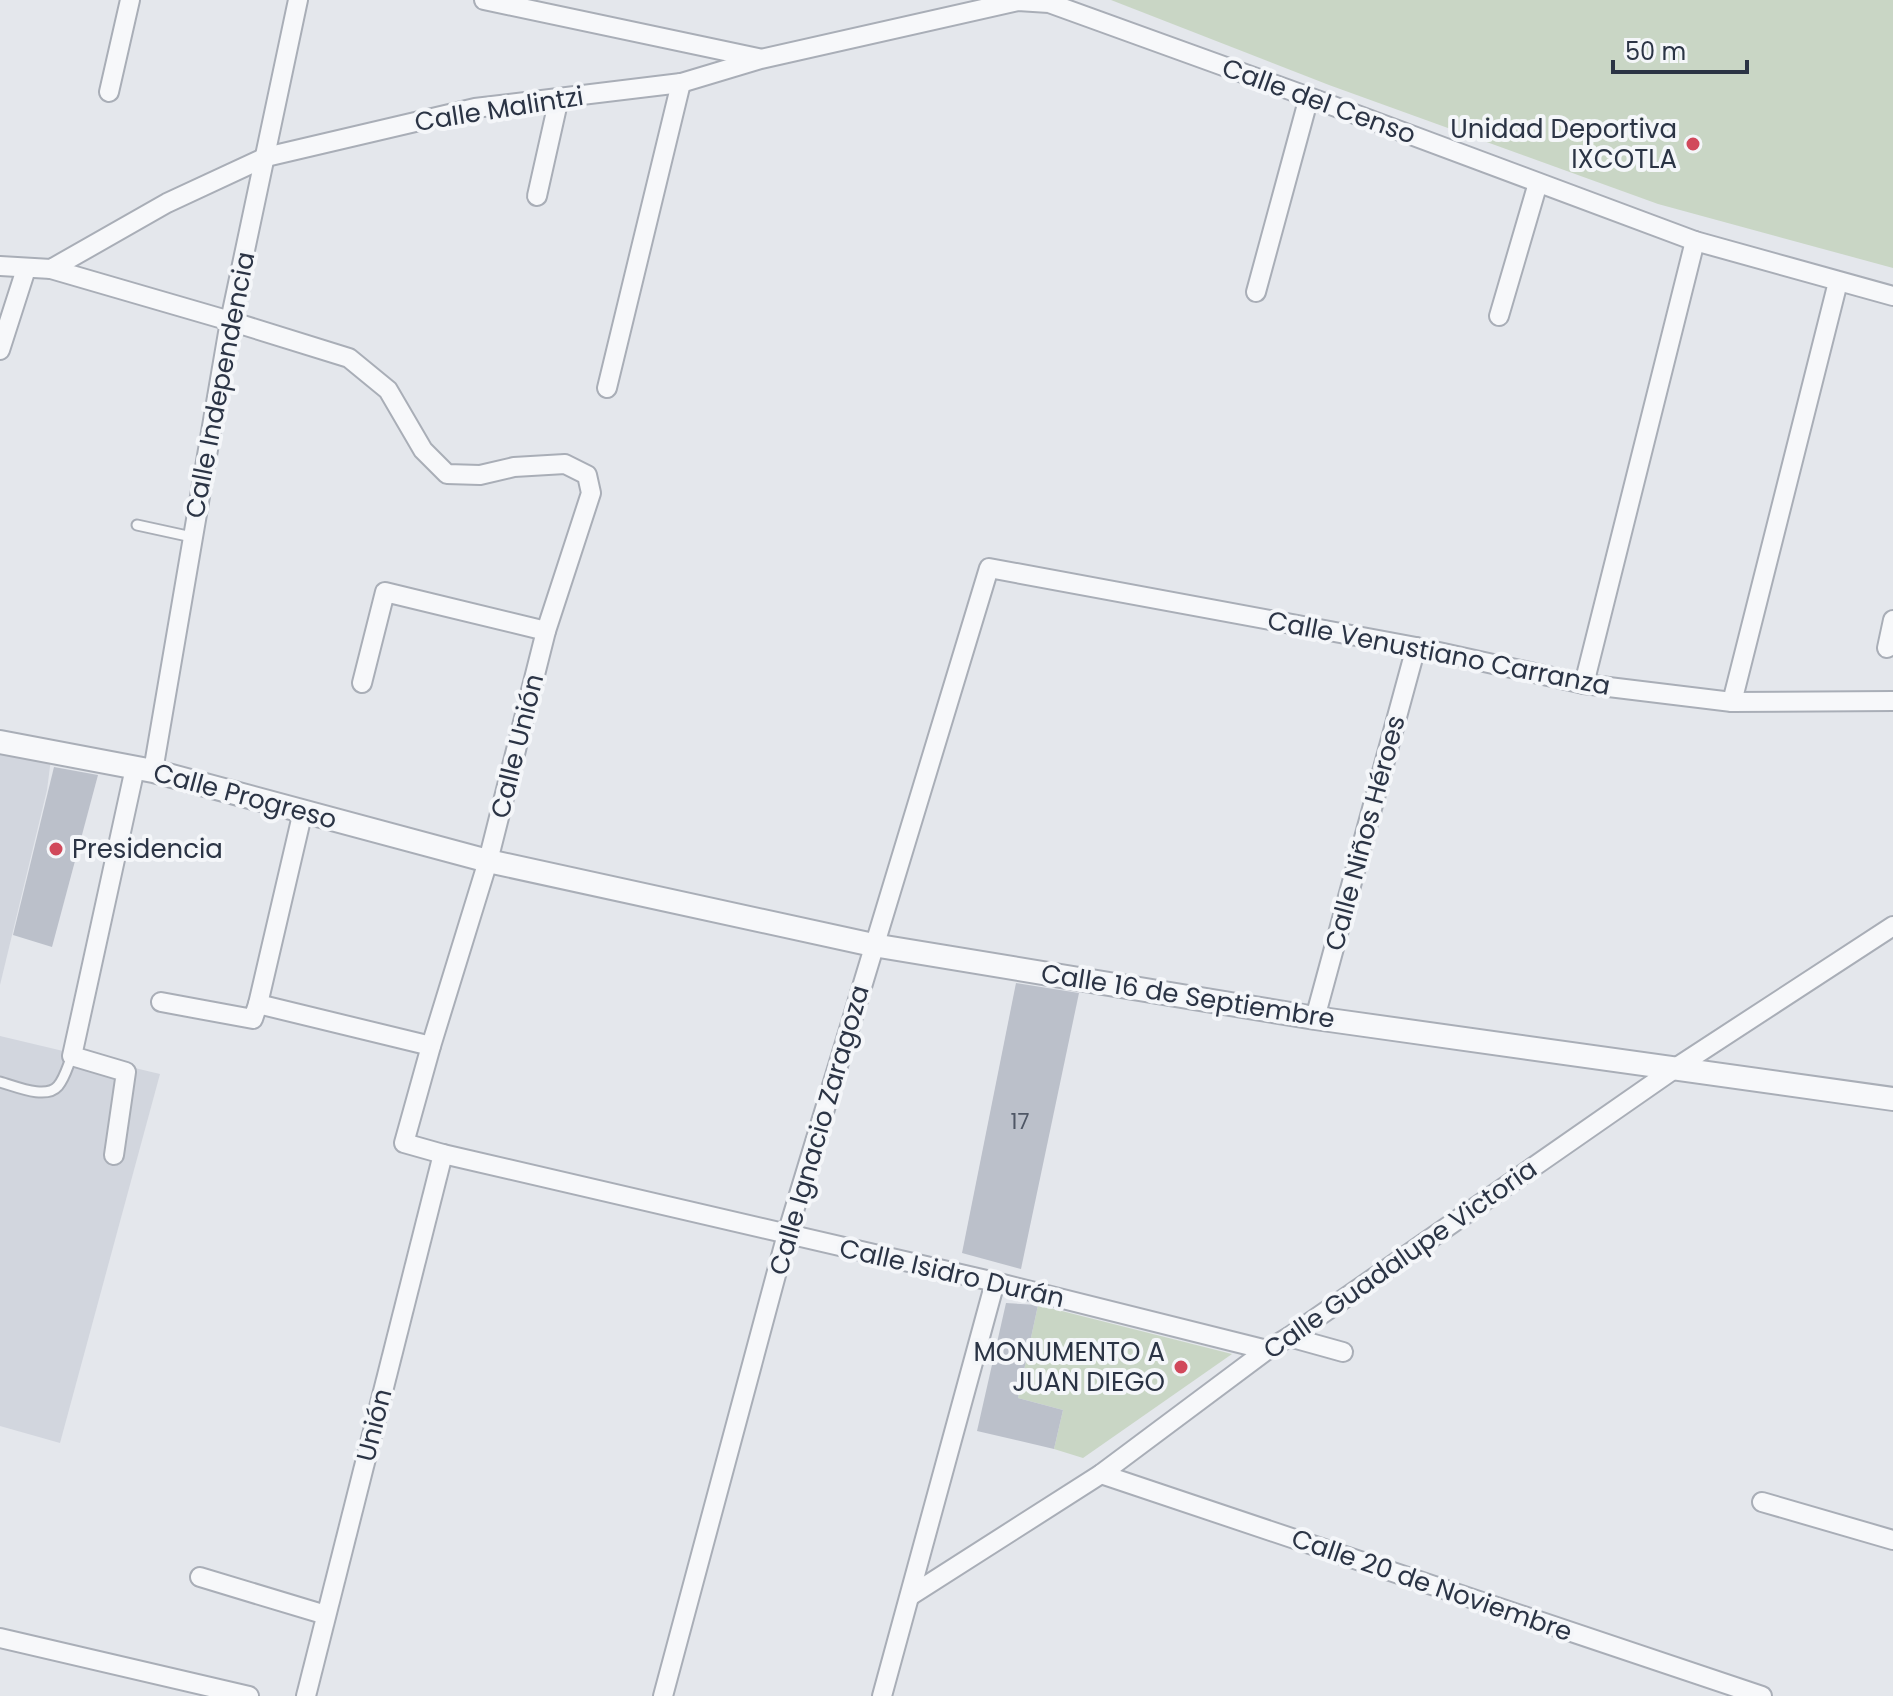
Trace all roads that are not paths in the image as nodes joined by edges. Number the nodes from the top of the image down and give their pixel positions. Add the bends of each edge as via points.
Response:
1 (130, 0) edge
2 (298, 0) edge
3 (484, 0) edge
4 (1018, 0) edge
5 (761, 59) junction
6 (681, 83) junction
7 (109, 92) dead end
8 (1309, 97) junction
9 (559, 98) junction
10 (266, 157) junction
11 (1538, 183) junction
12 (537, 196) dead end
13 (1695, 241) junction
14 (0, 266) edge
15 (26, 269) junction
16 (51, 269) junction
17 (1838, 282) junction
18 (1256, 292) dead end
19 (1893, 296) edge
20 (1499, 316) dead end
21 (230, 321) junction
22 (0, 350) edge
23 (607, 388) dead end
24 (137, 525) dead end
25 (192, 537) junction
26 (989, 568) joint
27 (1893, 620) edge
28 (546, 631) junction
29 (1416, 647) junction
30 (1887, 648) dead end
31 (362, 683) dead end
32 (1584, 684) junction
33 (1893, 701) edge
34 (1732, 702) junction
35 (0, 742) edge
36 (144, 769) junction
37 (303, 811) junction
38 (488, 861) junction
39 (1893, 926) edge
40 (873, 945) junction
41 (161, 1002) dead end
42 (258, 1004) junction
43 (1315, 1018) junction
44 (431, 1046) junction
45 (72, 1056) junction
46 (1677, 1067) junction
47 (0, 1082) edge
48 (1893, 1099) edge
49 (443, 1154) junction
50 (114, 1155) dead end
51 (787, 1234) junction
52 (995, 1282) junction
53 (1289, 1337) junction
54 (1267, 1350) junction
55 (1343, 1352) dead end
56 (1101, 1474) junction
57 (1762, 1502) dead end
58 (1893, 1540) edge
59 (200, 1577) dead end
60 (910, 1596) junction
61 (326, 1615) junction
62 (0, 1638) edge
63 (249, 1696) edge
64 (306, 1696) edge
65 (663, 1696) edge
66 (882, 1696) edge
67 (1762, 1696) edge

1 - 7 street
2 - 10 street, Calle Independencia
3 - 5 street
4 - 5 street, Calle Malintzi
4 - 8 street, Calle del Censo via 1049,3
5 - 6 street, Calle Malintzi
6 - 9 street, Calle Malintzi
6 - 23 street
8 - 11 street, Calle del Censo
8 - 18 street
9 - 10 street, Calle Malintzi via 475,108
9 - 12 street
10 - 16 street, Calle Malintzi via 167,203
10 - 21 street, Calle Independencia
11 - 13 street, Calle del Censo
11 - 20 street
13 - 17 street, Calle del Censo
13 - 32 street
14 - 15 street, Calle Malintzi
15 - 16 street, Calle Malintzi
15 - 22 street
16 - 21 street
17 - 19 street, Calle del Censo
17 - 34 street
21 - 25 street, Calle Independencia
21 - 28 street, Calle Unión via 349,358 388,390 423,450 447,474 565,464 587,475 591,493
24 - 25 lane
25 - 36 street, Calle Independencia
26 - 29 street, Calle Venustiano Carranza
26 - 40 street, Calle Ignacio Zaragoza
27 - 30 street
28 - 31 street via 385,592
28 - 38 street, Calle Unión
29 - 32 street, Calle Venustiano Carranza
29 - 43 street, Calle Niños Héroes
32 - 34 street, Calle Venustiano Carranza
33 - 34 street, Calle Venustiano Carranza
35 - 36 street, Calle Progreso
36 - 37 street, Calle Progreso
36 - 45 street, Calle Independencia
37 - 38 street, Calle Progreso
37 - 42 street
38 - 40 street, Calle 16 de Septiembre
38 - 44 street
39 - 46 street, Calle Guadalupe Victoria
40 - 43 street, Calle 16 de Septiembre
40 - 51 street, Calle Ignacio Zaragoza
41 - 42 street via 253,1019
42 - 44 street
43 - 46 street, Calle 16 de Septiembre
44 - 49 street, Calle Isidro Durán via 404,1143
45 - 47 lane via 53,1090 41,1093
45 - 50 street via 126,1072
46 - 48 street, Calle 16 de Septiembre
46 - 53 street, Calle Guadalupe Victoria
49 - 51 street, Calle Isidro Durán
49 - 61 street, Unión
51 - 52 street, Calle Isidro Durán
51 - 65 street, Calle Ignacio Zaragoza
52 - 54 street, Calle Isidro Durán
52 - 60 street
53 - 54 street, Calle Guadalupe Victoria
53 - 55 street
54 - 56 street, Calle Guadalupe Victoria
56 - 60 street, Calle Guadalupe Victoria
56 - 67 street, Calle 20 de Noviembre
57 - 58 street
59 - 61 street
60 - 66 street
61 - 64 street, Unión
62 - 63 street

